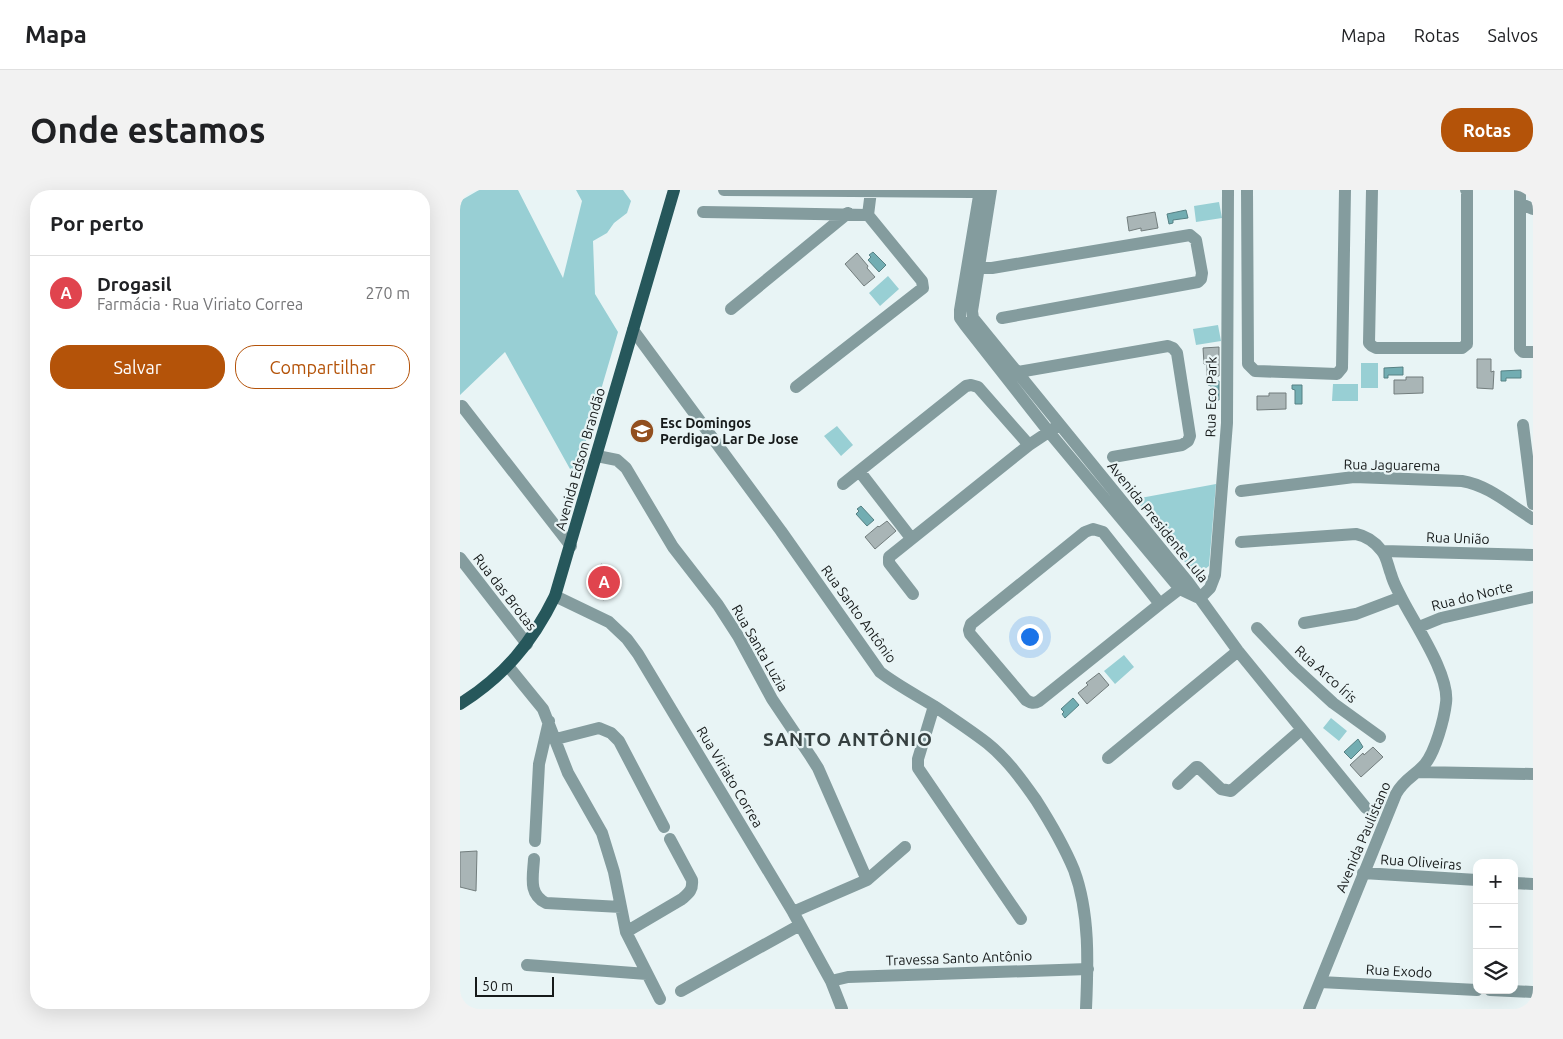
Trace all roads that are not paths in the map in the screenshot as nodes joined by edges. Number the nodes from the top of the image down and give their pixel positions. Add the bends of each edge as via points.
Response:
1 (674, 190) edge
2 (724, 190) edge
3 (792, 190) edge
4 (984, 190) edge
5 (1228, 190) edge
6 (1247, 190) edge
7 (1345, 190) edge
8 (1372, 190) edge
9 (1466, 190) edge
10 (1520, 190) edge
11 (871, 191) edge
12 (1527, 206) edge
13 (702, 212) dead end
14 (848, 213) junction
15 (868, 215) junction
16 (973, 268) junction
17 (731, 309) dead end
18 (1002, 318) dead end
19 (633, 330) junction
20 (1533, 352) edge
21 (1013, 377) junction
22 (796, 387) dead end
23 (462, 406) dead end
24 (1060, 424) junction
25 (1523, 425) dead end
26 (1049, 432) junction
27 (1030, 445) junction
28 (596, 456) junction
29 (1113, 457) dead end
30 (860, 472) junction
31 (843, 484) dead end
32 (1241, 491) dead end
33 (1533, 504) edge
34 (1533, 519) edge
35 (911, 538) junction
36 (1241, 542) dead end
37 (571, 546) junction
38 (1383, 551) junction
39 (1533, 555) edge
40 (460, 558) edge
41 (1184, 585) junction
42 (913, 594) dead end
43 (555, 596) junction
44 (1401, 597) junction
45 (1533, 597) edge
46 (1200, 598) junction
47 (1160, 604) junction
48 (1304, 623) dead end
49 (1419, 627) junction
50 (1256, 628) dead end
51 (527, 644) junction
52 (1238, 651) junction
53 (508, 666) junction
54 (460, 704) edge
55 (934, 706) junction
56 (549, 721) junction
57 (1301, 730) junction
58 (1380, 737) dead end
59 (556, 739) junction
60 (1108, 758) dead end
61 (1417, 772) junction
62 (1533, 774) edge
63 (1178, 784) dead end
64 (1366, 808) dead end
65 (664, 827) dead end
66 (670, 839) dead end
67 (535, 840) dead end
68 (905, 847) dead end
69 (534, 859) dead end
70 (1363, 873) junction
71 (867, 880) junction
72 (1473, 880) edge
73 (1518, 883) edge
74 (1533, 884) edge
75 (621, 906) junction
76 (793, 912) junction
77 (1021, 919) dead end
78 (800, 925) junction
79 (626, 932) junction
80 (527, 965) dead end
81 (1088, 969) junction
82 (647, 974) junction
83 (831, 981) junction
84 (1320, 982) junction
85 (1473, 990) edge
86 (681, 991) dead end
87 (1518, 991) edge
88 (1533, 992) edge
89 (660, 999) dead end
90 (842, 1009) edge
91 (1086, 1009) edge
92 (1309, 1009) edge

1 - 19 main road, Avenida Edson Brandão
2 - 3 street, Avenida Presidente Lula
3 - 11 street, Avenida Presidente Lula
4 - 11 street, Avenida Presidente Lula
4 - 16 street, Avenida Presidente Lula
5 - 46 street, Rua Eco Park via 1227,423 1215,575 1210,588
6 - 7 street via 1248,364 1255,371 1338,374 1342,368
8 - 9 street via 1370,343 1376,348 1462,348 1467,344
10 - 12 street
11 - 15 street
12 - 20 street via 1520,350
13 - 14 street
14 - 15 street
14 - 17 street
15 - 22 street via 922,281 923,288
16 - 18 street via 1190,235 1196,240 1202,274 1198,282
16 - 21 street, Avenida Presidente Lula via 960,318
19 - 28 main road, Avenida Edson Brandão
19 - 55 street, Rua Santo Antônio via 880,672
21 - 24 street, Avenida Presidente Lula
21 - 26 street, Avenida Presidente Lula
21 - 29 street via 1168,346 1173,348 1177,353 1190,436 1188,442
23 - 37 street
24 - 26 street
24 - 41 street, Avenida Presidente Lula
25 - 33 street
26 - 27 street
26 - 41 street, Avenida Presidente Lula
27 - 30 street via 978,387 970,385
27 - 35 street
28 - 37 main road, Avenida Edson Brandão
28 - 71 street, Rua Santa Luzia via 617,460 626,468 673,547 718,605 772,699 818,768
30 - 31 street
30 - 35 street
32 - 34 street, Rua Jaguarema via 1354,478 1462,481 1486,488
35 - 42 street via 888,560
36 - 38 street via 1356,534 1368,537
37 - 43 main road, Avenida Edson Brandão
38 - 39 street, Rua União
38 - 44 street, Avenida Paulistano
40 - 51 street, Rua das Brotas
41 - 46 street, Avenida Presidente Lula
41 - 47 street
43 - 51 main road, Avenida Edson Brandão
43 - 76 street, Rua Viriato Correa via 609,622 627,639
44 - 48 street via 1356,614
44 - 49 street, Avenida Paulistano
45 - 49 street, Rua do Norte via 1441,618
46 - 52 street
47 - 47 street via 1103,532 1093,529 971,624 969,630 1026,700 1035,703
49 - 61 street, Avenida Paulistano via 1444,681 1446,703 1437,740 1426,764
50 - 58 street, Rua Arco Íris via 1333,703
51 - 53 main road, Avenida Edson Brandão
52 - 57 street
52 - 60 street
53 - 54 main road, Avenida Edson Brandão
53 - 56 street via 536,699
55 - 77 street via 918,768
55 - 81 street, Rua Santo Antônio via 998,752 1041,808 1074,871 1084,919
56 - 59 street
56 - 67 street via 539,764
57 - 63 street via 1231,791 1221,789 1198,766
57 - 64 street
59 - 65 street via 599,728 611,733 619,741
59 - 75 street via 568,773 602,833
61 - 62 street
61 - 70 street, Avenida Paulistano via 1400,786
66 - 79 street via 692,880 690,893
68 - 71 street
69 - 75 street via 532,888 539,900 546,904
70 - 72 street, Rua Oliveiras
70 - 84 street, Avenida Paulistano
71 - 76 street
73 - 74 street
75 - 79 street
76 - 78 street, Rua Viriato Correa
78 - 83 street, Rua Viriato Correa
78 - 86 street
79 - 82 street
80 - 82 street
81 - 83 street, Travessa Santo Antônio via 848,977
81 - 91 street, Rua Santo Antônio
82 - 89 street
83 - 90 street, Rua Viriato Correa
84 - 85 street, Rua Exodo
84 - 92 street, Avenida Paulistano
87 - 88 street

